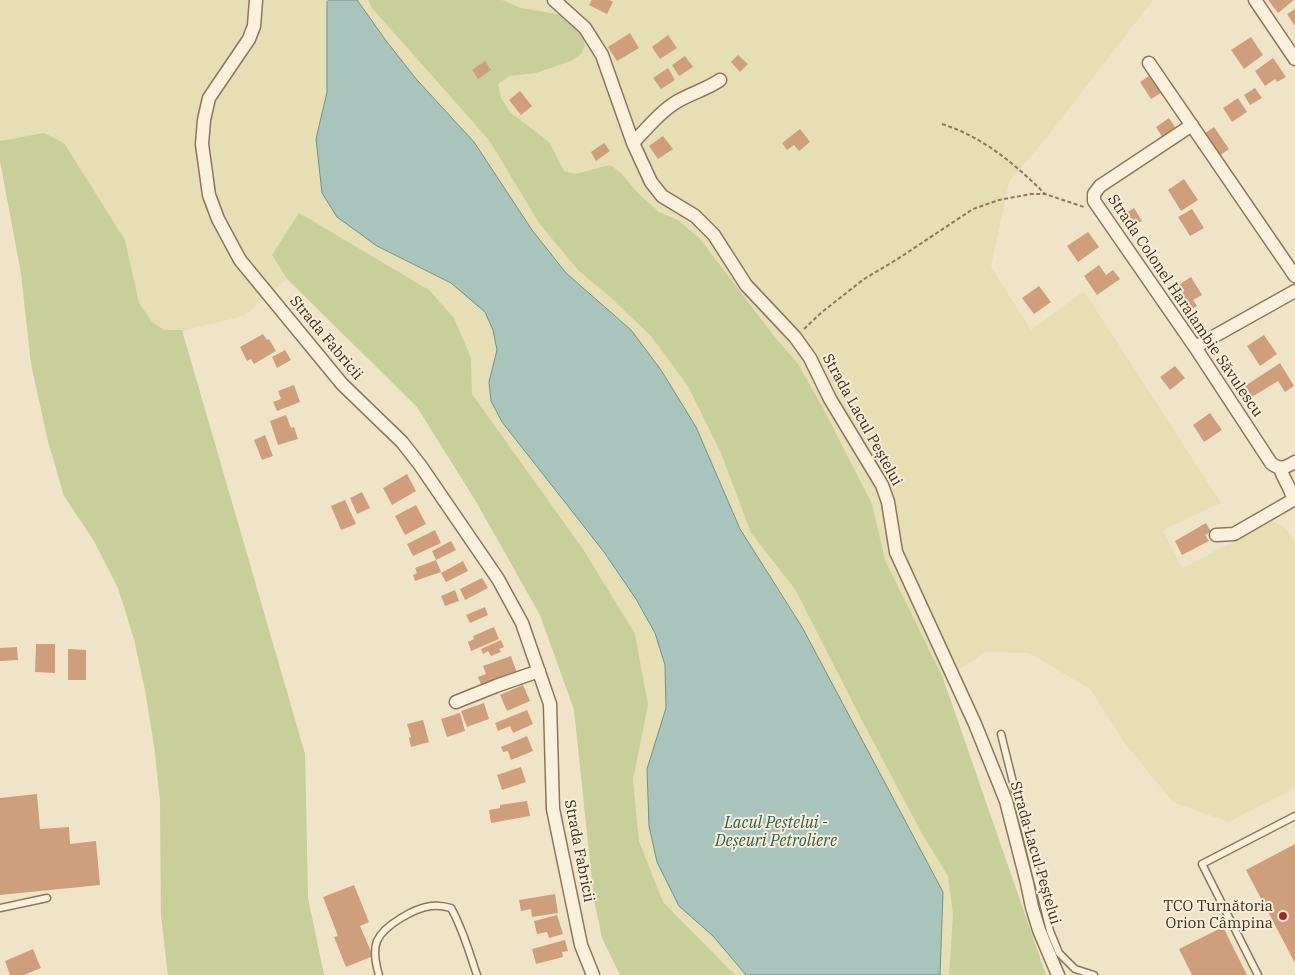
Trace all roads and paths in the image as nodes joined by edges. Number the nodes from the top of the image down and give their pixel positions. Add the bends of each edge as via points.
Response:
1 (256, 0) edge
2 (554, 0) edge
3 (1255, 0) edge
4 (1295, 58) edge
5 (1148, 63) dead end
6 (720, 80) dead end
7 (942, 124) dead end
8 (1192, 125) junction
9 (634, 143) junction
10 (1045, 194) junction
11 (1098, 209) junction
12 (1295, 276) edge
13 (1295, 291) edge
14 (795, 338) junction
15 (1195, 347) junction
16 (1295, 462) edge
17 (1280, 468) junction
18 (1216, 535) dead end
19 (538, 671) junction
20 (456, 702) dead end
21 (1000, 734) dead end
22 (1295, 816) edge
23 (47, 898) dead end
24 (0, 908) edge
25 (379, 975) edge
26 (477, 975) edge
27 (593, 975) edge
28 (1058, 975) edge
29 (1094, 975) edge
30 (1258, 975) edge

1 - 19 street, Strada Fabricii via 254,26 249,39 209,98 204,120 204,168 218,220 240,260 289,321 342,384 402,442 439,493 498,579 522,624
2 - 9 street, Strada Lacul Peștelui via 585,28 602,56
3 - 4 street
5 - 8 street
6 - 9 street via 679,100
7 - 10 path via 960,130 1008,159
8 - 11 street, Strada Colonel Haralambie Săvulescu via 1100,186 1094,194
8 - 12 street
9 - 14 street, Strada Lacul Peștelui via 651,182 662,196 695,216 714,235 746,285
10 - 11 path
10 - 14 path via 999,200 967,212 864,279
11 - 15 street, Strada Colonel Haralambie Săvulescu
13 - 15 street
14 - 28 street, Strada Lacul Peștelui via 810,358 830,399 882,485 896,552 975,724 1006,801 1032,907
15 - 17 street, Strada Colonel Haralambie Săvulescu via 1271,463
16 - 17 street
17 - 18 street, Strada Colonel Haralambie Săvulescu via 1293,500 1234,534
19 - 20 street
19 - 27 street, Strada Fabricii via 550,704 555,823 581,945
21 - 29 lane via 1050,932 1059,953 1075,969
22 - 30 lane via 1202,864
23 - 24 lane
25 - 26 lane via 376,943 388,926 430,906 443,906 450,908 459,923

